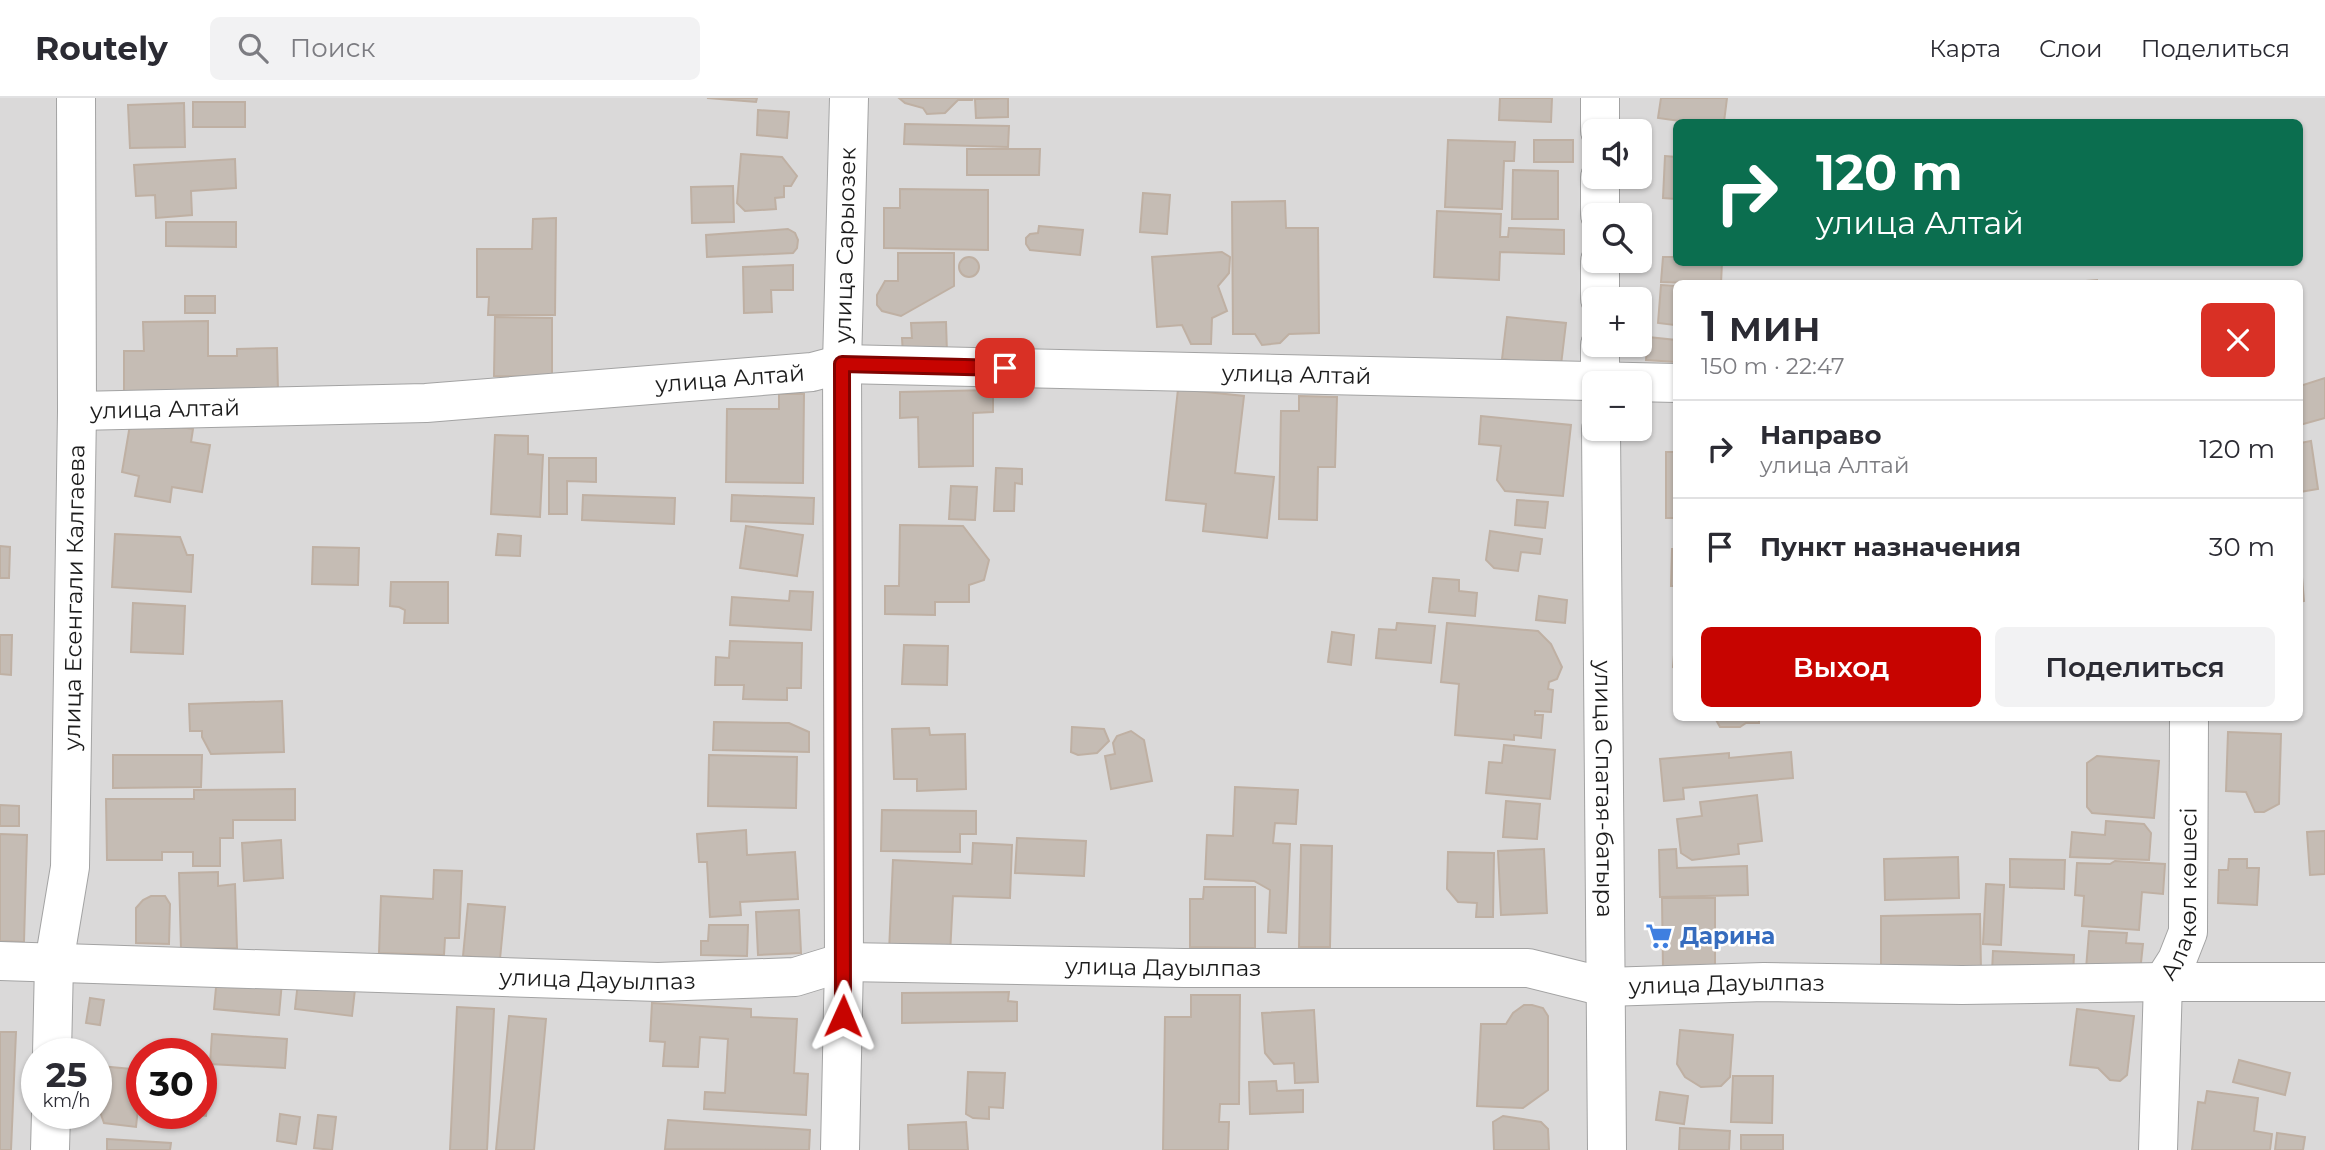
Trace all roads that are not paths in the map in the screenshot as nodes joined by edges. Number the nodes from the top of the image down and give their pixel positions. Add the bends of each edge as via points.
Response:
1 (76, 98) edge
2 (849, 98) edge
3 (1600, 98) edge
4 (1600, 119) edge
5 (842, 364) junction
6 (1582, 383) edge
7 (1652, 383) edge
8 (1673, 383) edge
9 (77, 411) junction
10 (1601, 441) edge
11 (2189, 721) edge
12 (0, 961) edge
13 (844, 962) junction
14 (54, 963) junction
15 (2163, 982) junction
16 (2325, 982) edge
17 (1605, 987) junction
18 (52, 1038) edge
19 (51, 1129) edge
20 (50, 1150) edge
21 (840, 1150) edge
22 (1607, 1150) edge
23 (2158, 1150) edge

1 - 9 street, улица Есенгали Калгаева
2 - 5 street, улица Сарыозек
3 - 4 street
5 - 6 street, улица Алтай
5 - 9 street, улица Алтай via 812,372 426,403
5 - 13 street, улица Сарыозек
7 - 8 street, улица Алтай
9 - 14 street, улица Есенгали Калгаева via 70,867
10 - 17 street, улица Спатая-батыра
11 - 15 street, Алакөл көшесі via 2188,932
12 - 14 street, улица Дауылпаз
13 - 14 street, улица Дауылпаз via 794,977 659,982
13 - 17 street, улица Дауылпаз via 1528,968
13 - 21 street, улица Сарыозек
14 - 18 street, улица Есенгали Калгаева
15 - 16 street, улица Дауылпаз
15 - 17 street, улица Дауылпаз via 1764,982
15 - 23 street, Алакөл көшесі
17 - 22 street, улица Спатая-батыра
19 - 20 street

